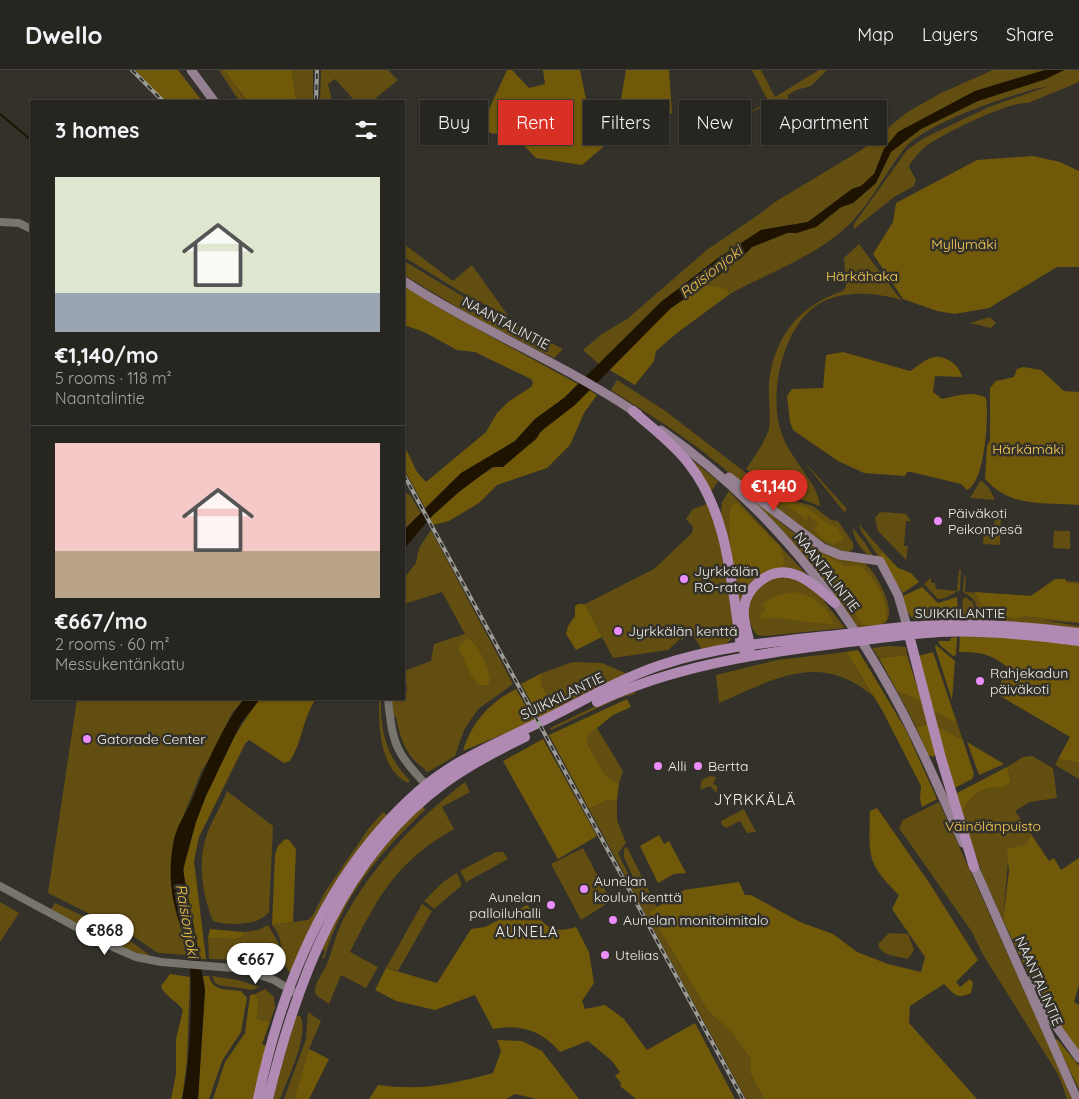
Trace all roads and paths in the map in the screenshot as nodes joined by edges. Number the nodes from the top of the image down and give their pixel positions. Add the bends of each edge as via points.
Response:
1 (191, 70) edge
2 (195, 70) edge
3 (205, 89) junction
4 (213, 100) edge
5 (0, 222) edge
6 (30, 228) edge
7 (405, 282) edge
8 (633, 411) junction
9 (685, 448) junction
10 (836, 603) junction
11 (969, 628) junction
12 (908, 631) junction
13 (1079, 633) edge
14 (832, 640) junction
15 (1079, 641) edge
16 (745, 645) junction
17 (750, 656) junction
18 (388, 700) edge
19 (430, 788) junction
20 (974, 867) junction
21 (0, 886) edge
22 (1001, 929) junction
23 (290, 989) junction
24 (299, 995) junction
25 (1079, 1058) edge
26 (258, 1099) edge
27 (268, 1099) edge
28 (1077, 1099) edge

1 - 3 main road
2 - 3 main road
3 - 4 main road
5 - 6 street
7 - 8 main road, NAANTALINTIE
8 - 9 main road, NAANTALINTIE
8 - 16 main road via 689,463 711,500 723,536
9 - 10 main road, NAANTALINTIE via 765,519
9 - 12 main road via 823,548 840,555 880,561 898,596
10 - 16 main road via 797,574 782,572 766,577 753,587 745,603
10 - 20 main road, NAANTALINTIE via 900,707
11 - 12 main road, SUIKKILANTIE
11 - 13 main road, SUIKKILANTIE
11 - 15 main road, SUIKKILANTIE
12 - 14 main road, SUIKKILANTIE
12 - 20 main road via 946,777
14 - 16 main road, SUIKKILANTIE
14 - 17 main road, SUIKKILANTIE
16 - 17 main road
16 - 19 main road, SUIKKILANTIE via 649,669 480,750 449,767
17 - 19 main road, SUIKKILANTIE via 679,673 611,695
18 - 19 street via 395,744 406,763
19 - 23 main road, SUIKKILANTIE via 384,826 333,894 308,940
19 - 24 main road, SUIKKILANTIE via 342,898 317,944
20 - 22 main road, NAANTALINTIE
21 - 23 street via 136,957 252,971
22 - 25 main road, NAANTALINTIE via 1041,1003
22 - 28 main road, NAANTALINTIE
23 - 24 street
23 - 26 main road, SUIKKILANTIE
24 - 27 main road, SUIKKILANTIE

